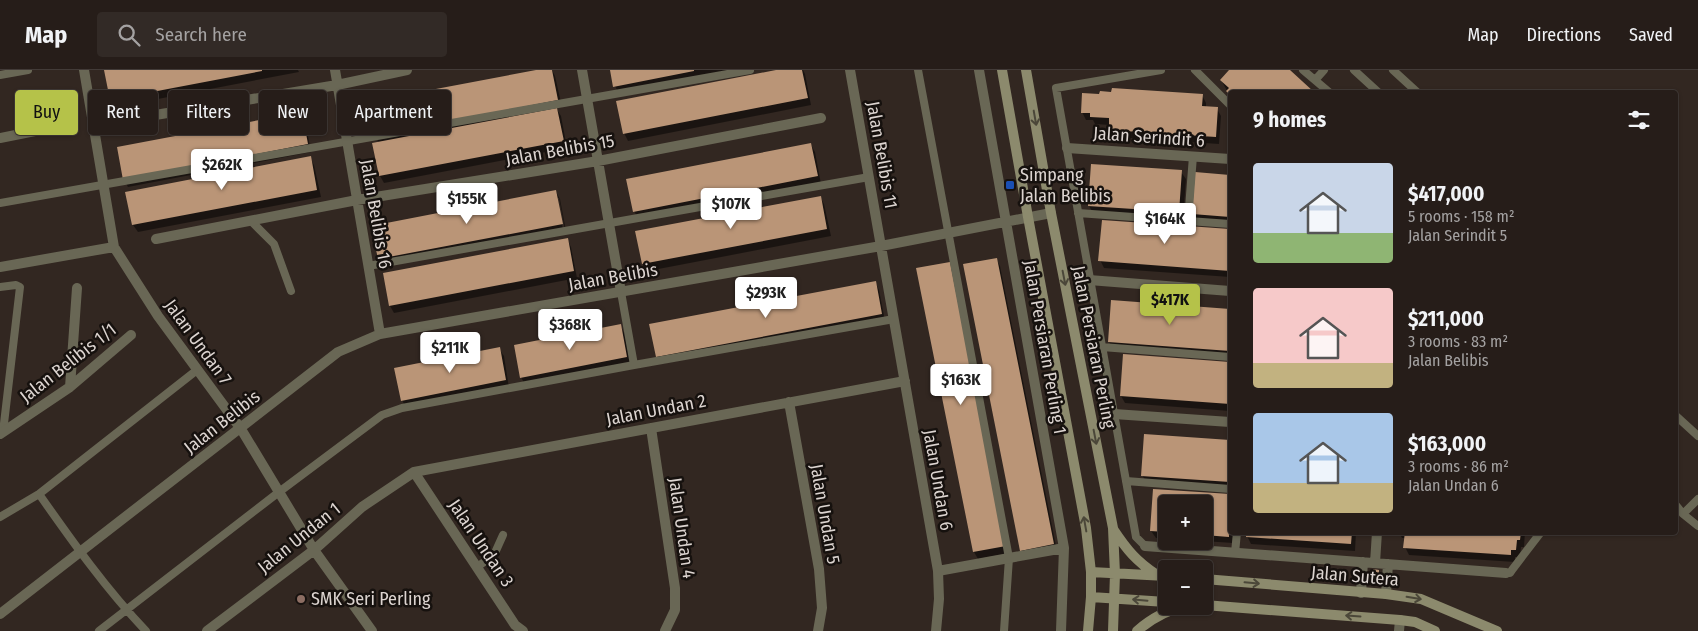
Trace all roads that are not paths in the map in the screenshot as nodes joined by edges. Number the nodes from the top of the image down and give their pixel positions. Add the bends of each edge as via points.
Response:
1 (28, 70) edge
2 (84, 70) edge
3 (334, 70) edge
4 (408, 70) edge
5 (582, 70) edge
6 (750, 70) edge
7 (850, 70) edge
8 (918, 70) edge
9 (979, 70) edge
10 (1002, 70) edge
11 (1026, 70) edge
12 (1161, 70) edge
13 (1194, 70) edge
14 (1303, 70) edge
15 (1324, 70) edge
16 (1354, 70) edge
17 (1393, 70) edge
18 (0, 75) edge
19 (1316, 79) junction
20 (337, 85) junction
21 (1327, 90) edge
22 (1376, 90) edge
23 (1415, 90) edge
24 (587, 98) junction
25 (1228, 103) edge
26 (158, 115) edge
27 (821, 118) dead end
28 (15, 135) edge
29 (0, 138) edge
30 (347, 142) junction
31 (1067, 148) junction
32 (1193, 156) junction
33 (1228, 159) edge
34 (598, 161) junction
35 (869, 177) junction
36 (103, 185) junction
37 (357, 200) junction
38 (0, 203) edge
39 (1051, 212) junction
40 (1078, 212) junction
41 (1028, 217) junction
42 (251, 221) junction
43 (1188, 221) junction
44 (1007, 222) junction
45 (609, 224) junction
46 (1228, 224) edge
47 (947, 232) junction
48 (156, 239) dead end
49 (881, 246) junction
50 (114, 247) junction
51 (0, 266) edge
52 (368, 266) junction
53 (1089, 280) junction
54 (0, 287) edge
55 (77, 288) dead end
56 (1228, 291) edge
57 (291, 292) dead end
58 (621, 292) junction
59 (894, 319) junction
60 (380, 334) junction
61 (131, 335) dead end
62 (1102, 347) junction
63 (1228, 357) edge
64 (634, 365) junction
65 (197, 370) junction
66 (905, 381) junction
67 (70, 387) junction
68 (789, 402) junction
69 (1114, 414) junction
70 (1678, 418) edge
71 (1682, 421) junction
72 (1228, 422) edge
73 (1678, 425) edge
74 (241, 428) junction
75 (651, 428) junction
76 (2, 433) edge
77 (1698, 436) edge
78 (414, 472) junction
79 (1126, 481) junction
80 (1228, 489) edge
81 (279, 492) junction
82 (39, 494) junction
83 (1698, 499) edge
84 (1678, 507) edge
85 (1684, 514) junction
86 (0, 517) edge
87 (1698, 526) edge
88 (1112, 528) junction
89 (503, 535) dead end
90 (1236, 535) edge
91 (1377, 535) edge
92 (1539, 535) edge
93 (1145, 546) joint
94 (1064, 548) junction
95 (314, 550) junction
96 (80, 552) junction
97 (1235, 553) junction
98 (1009, 558) junction
99 (1363, 562) junction
100 (1375, 563) junction
101 (1388, 564) junction
102 (477, 567) junction
103 (938, 572) junction
104 (1091, 572) junction
105 (1506, 572) joint
106 (1114, 574) junction
107 (1158, 574) edge
108 (1158, 576) edge
109 (1213, 580) edge
110 (1361, 593) junction
111 (1386, 594) junction
112 (1091, 597) junction
113 (1113, 598) junction
114 (1158, 601) edge
115 (1213, 607) edge
116 (126, 610) junction
117 (0, 614) edge
118 (1159, 615) edge
119 (1400, 620) junction
120 (99, 631) edge
121 (146, 631) edge
122 (207, 631) edge
123 (372, 631) edge
124 (523, 631) edge
125 (665, 631) edge
126 (818, 631) edge
127 (936, 631) edge
128 (1004, 631) edge
129 (1061, 631) edge
130 (1088, 631) edge
131 (1113, 631) edge
132 (1137, 631) edge
133 (1399, 631) edge
134 (1435, 631) edge
135 (1497, 631) edge

1 - 18 lane
2 - 36 street, Jalan Undan 7
3 - 20 street, Jalan Belibis 16
4 - 20 street
5 - 24 street
6 - 24 lane
7 - 35 street, Jalan Belibis 11
8 - 47 lane
9 - 44 street, Jalan Persiaran Perling 1
10 - 41 main road
11 -> 39 main road, Jalan Persiaran Perling
12 - 31 lane via 1056,88
13 - 25 lane
14 - 19 lane
15 - 19 lane
16 - 22 lane
17 - 23 lane
19 - 21 lane
20 - 26 street
20 - 30 street, Jalan Belibis 16
24 - 30 lane
24 - 34 street
27 - 34 street, Jalan Belibis 15
28 - 29 street
30 - 36 lane
30 - 37 street, Jalan Belibis 16
31 - 32 street, Jalan Serindit 6
31 - 40 lane
32 - 33 street, Jalan Serindit 6
32 - 43 lane
34 - 37 street, Jalan Belibis 15
34 - 45 street
35 - 45 lane
35 - 49 street, Jalan Belibis 11
36 - 38 lane
36 - 50 street, Jalan Undan 7
37 - 42 street, Jalan Belibis 15
37 - 52 street, Jalan Belibis 16
39 - 41 street, Jalan Belibis
39 -> 88 main road, Jalan Persiaran Perling
40 - 43 lane
40 - 53 lane
41 - 44 street, Jalan Belibis
104 -> 41 main road via 1086,528
42 - 48 street, Jalan Belibis 15
42 - 57 lane via 274,244
43 - 46 lane
44 - 47 street, Jalan Belibis
44 - 94 street, Jalan Persiaran Perling 1
45 - 52 lane
45 - 58 street
47 - 49 street, Jalan Belibis
47 - 98 lane
49 - 58 street, Jalan Belibis
49 - 59 street, Jalan Undan 6
50 - 51 street
50 - 65 street, Jalan Undan 7
52 - 60 street, Jalan Belibis 16
53 - 56 street
53 - 62 lane
54 - 76 lane via 16,284 20,287
55 - 67 street
58 - 60 street, Jalan Belibis
58 - 64 lane
59 - 64 lane
59 - 66 street, Jalan Undan 6
60 - 74 street, Jalan Belibis via 338,352
61 - 67 street, Jalan Belibis 1/1
62 - 63 lane
62 - 69 lane
64 - 81 lane via 402,408 382,415
65 - 74 street, Jalan Undan 7
65 - 82 lane
66 - 68 street, Jalan Undan 2
66 - 103 street, Jalan Undan 6
67 - 76 street, Jalan Belibis 1/1
68 - 75 street, Jalan Undan 2
68 - 126 street, Jalan Undan 5 via 820,569 822,608
69 - 72 street
69 - 79 lane
70 - 71 lane
71 - 73 lane
71 - 77 lane
74 - 81 street, Jalan Undan 7
74 - 96 street, Jalan Belibis
75 - 78 street, Jalan Undan 2
75 - 125 street, Jalan Undan 4 via 675,588 674,610
78 - 95 street, Jalan Undan 1 via 362,507
78 - 102 street, Jalan Undan 3
79 - 80 lane
79 - 93 lane via 1136,537
81 - 95 street, Jalan Undan 7
81 - 116 lane
82 - 86 lane
82 - 96 lane
83 - 85 lane
84 - 85 lane
85 - 87 lane
88 - 106 main road, Jalan Persiaran Perling
88 - 107 main road via 1127,550
89 - 102 lane via 494,555
90 - 97 lane
91 - 100 street
92 - 105 lane via 1510,573
93 - 97 street
94 - 98 street
94 - 129 street, Jalan Persiaran Perling 1
95 - 122 street, Jalan Undan 1
95 - 123 street, Jalan Undan 7
96 - 116 lane
96 - 117 street, Jalan Belibis
97 - 99 street
98 - 103 street
98 - 128 lane
99 - 100 street
99 - 110 street
100 - 101 street
101 - 105 street
101 - 111 street
102 - 124 street, Jalan Undan 3
103 - 127 street, Jalan Undan 6
104 - 106 main road
104 - 112 main road
106 - 108 main road
106 - 113 main road, Jalan Persiaran Perling
109 -> 110 main road, Jalan Sutera
110 - 111 main road, Jalan Sutera
111 -> 135 main road, Jalan Sutera via 1421,598
112 - 113 main road
112 - 130 main road
114 -> 113 main road
113 - 131 main road, Jalan Persiaran Perling
119 -> 115 main road
116 - 120 lane
116 - 121 lane
118 - 132 main road
119 - 133 street
119 - 134 main road via 1415,622

